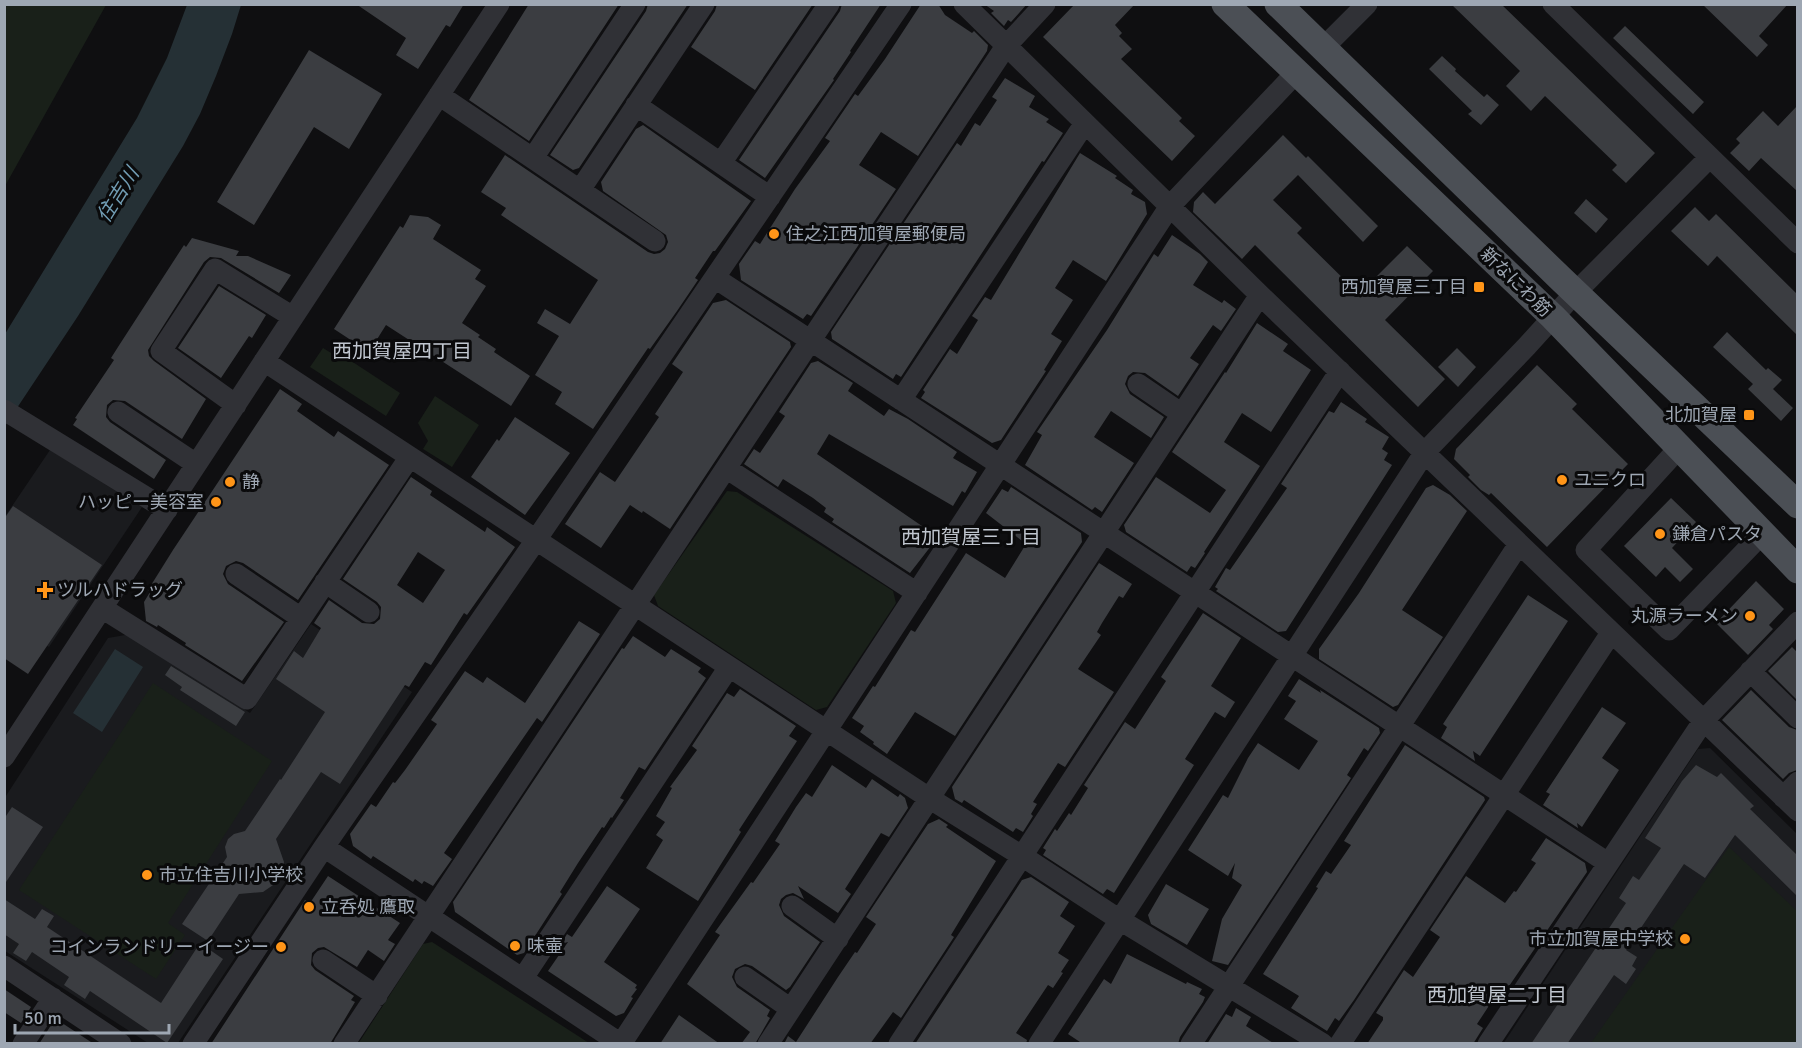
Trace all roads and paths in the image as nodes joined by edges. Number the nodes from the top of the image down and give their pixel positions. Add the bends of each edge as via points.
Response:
1 (499, 4) edge
2 (635, 4) edge
3 (704, 4) edge
4 (829, 4) edge
5 (901, 4) edge
6 (964, 4) edge
7 (1045, 4) edge
8 (1225, 4) edge
9 (1278, 4) edge
10 (1367, 4) edge
11 (1553, 4) edge
12 (1006, 46) junction
13 (1323, 48) junction
14 (1296, 73) junction
15 (439, 95) junction
16 (636, 105) junction
17 (1085, 123) junction
18 (533, 158) junction
19 (1709, 158) junction
20 (722, 163) junction
21 (580, 190) junction
22 (770, 197) junction
23 (1170, 206) junction
24 (655, 241) dead end
25 (1797, 243) edge
26 (715, 278) junction
27 (1575, 293) junction
28 (1260, 295) junction
29 (293, 317) junction
30 (1553, 317) junction
31 (812, 341) junction
32 (264, 361) junction
33 (1340, 371) junction
34 (1138, 384) dead end
35 (901, 400) junction
36 (236, 405) junction
37 (4, 410) edge
38 (118, 412) dead end
39 (1182, 414) junction
40 (1679, 448) junction
41 (1425, 452) junction
42 (409, 458) junction
43 (196, 464) junction
44 (1000, 465) junction
45 (726, 468) junction
46 (1797, 505) edge
47 (167, 510) junction
48 (1104, 534) junction
49 (1762, 534) junction
50 (536, 540) junction
51 (1518, 544) junction
52 (1797, 570) edge
53 (236, 573) dead end
54 (325, 582) junction
55 (1194, 592) junction
56 (917, 593) junction
57 (636, 605) junction
58 (102, 608) junction
59 (369, 612) dead end
60 (301, 618) junction
61 (1797, 622) edge
62 (1611, 633) junction
63 (1291, 655) junction
64 (729, 666) junction
65 (1750, 671) junction
66 (1797, 718) edge
67 (1704, 720) junction
68 (1400, 725) junction
69 (827, 730) junction
70 (4, 758) edge
71 (1505, 795) junction
72 (1793, 797) edge
73 (929, 798) junction
74 (324, 847) junction
75 (1022, 856) junction
76 (1608, 863) junction
77 (792, 906) dead end
78 (430, 917) junction
79 (1119, 920) junction
80 (838, 939) junction
81 (323, 960) dead end
82 (4, 966) edge
83 (745, 977) dead end
84 (523, 978) junction
85 (1228, 987) junction
86 (377, 996) junction
87 (52, 998) junction
88 (791, 1009) junction
89 (621, 1043) edge
90 (23, 1044) edge
91 (121, 1044) edge
92 (193, 1044) edge
93 (344, 1044) edge
94 (768, 1044) edge
95 (898, 1044) edge
96 (1039, 1044) edge
97 (1191, 1044) edge
98 (1323, 1044) edge
99 (1341, 1044) edge
100 (1488, 1044) edge

1 - 15 street
2 - 18 street
3 - 16 street
4 - 20 street
5 - 22 street
6 - 12 street
7 - 12 street
8 - 14 main road, 新なにわ筋
9 - 13 main road, 新なにわ筋
10 - 13 street
11 - 19 street
12 - 17 street
12 - 31 street
13 - 27 main road, 新なにわ筋
14 - 23 street
14 - 30 main road, 新なにわ筋
15 - 18 street
15 - 29 street
16 - 20 street
16 - 21 street
17 - 23 street
17 - 35 street
18 - 21 street
19 - 25 street
19 - 27 street
20 - 22 street
21 - 24 street
22 - 26 street
23 - 28 street
23 - 44 street
26 - 31 street
26 - 50 street
27 - 30 street
27 - 46 main road, 新なにわ筋
28 - 33 street
28 - 39 street
29 - 32 street
29 - 36 street via 215,269 161,351
30 - 40 main road, 新なにわ筋
30 - 41 street
31 - 35 street
31 - 45 street
32 - 36 street
32 - 42 street
33 - 41 street
33 - 55 street
34 - 39 street
35 - 44 street
36 - 43 street
37 - 47 street
38 - 43 street
39 - 48 street
40 - 49 main road, 新なにわ筋
40 - 49 street via 1586,550 1669,630
41 - 51 street
41 - 63 street
42 - 50 street
42 - 54 street
43 - 47 street
44 - 48 street
44 - 56 street
45 - 56 street
45 - 57 street
47 - 58 street
48 - 55 street
48 - 73 street
49 - 52 main road, 新なにわ筋
50 - 57 street
50 - 74 street
51 - 62 street
51 - 68 street
53 - 60 street
54 - 59 street
54 - 60 street
55 - 63 street
55 - 75 street
56 - 69 street
57 - 64 street
57 - 78 street
58 - 60 street via 247,699
58 - 70 street
61 - 65 street
62 - 67 street
62 - 71 street
63 - 68 street
63 - 79 street
64 - 69 street
64 - 84 street
65 - 66 street
65 - 67 street
67 - 72 street
67 - 76 street
68 - 71 street
68 - 85 street
69 - 73 street
69 - 89 street
71 - 76 street
71 - 99 street
73 - 75 street
73 - 80 street
74 - 78 street
74 - 92 street
75 - 79 street
75 - 95 street
76 - 100 street
77 - 80 street
78 - 84 street
78 - 86 street
79 - 85 street
79 - 96 street
80 - 88 street
81 - 86 street
82 - 87 street
83 - 88 street
84 - 89 street
85 - 97 street
85 - 98 street
86 - 93 street
87 - 90 street
87 - 91 street
88 - 94 street

